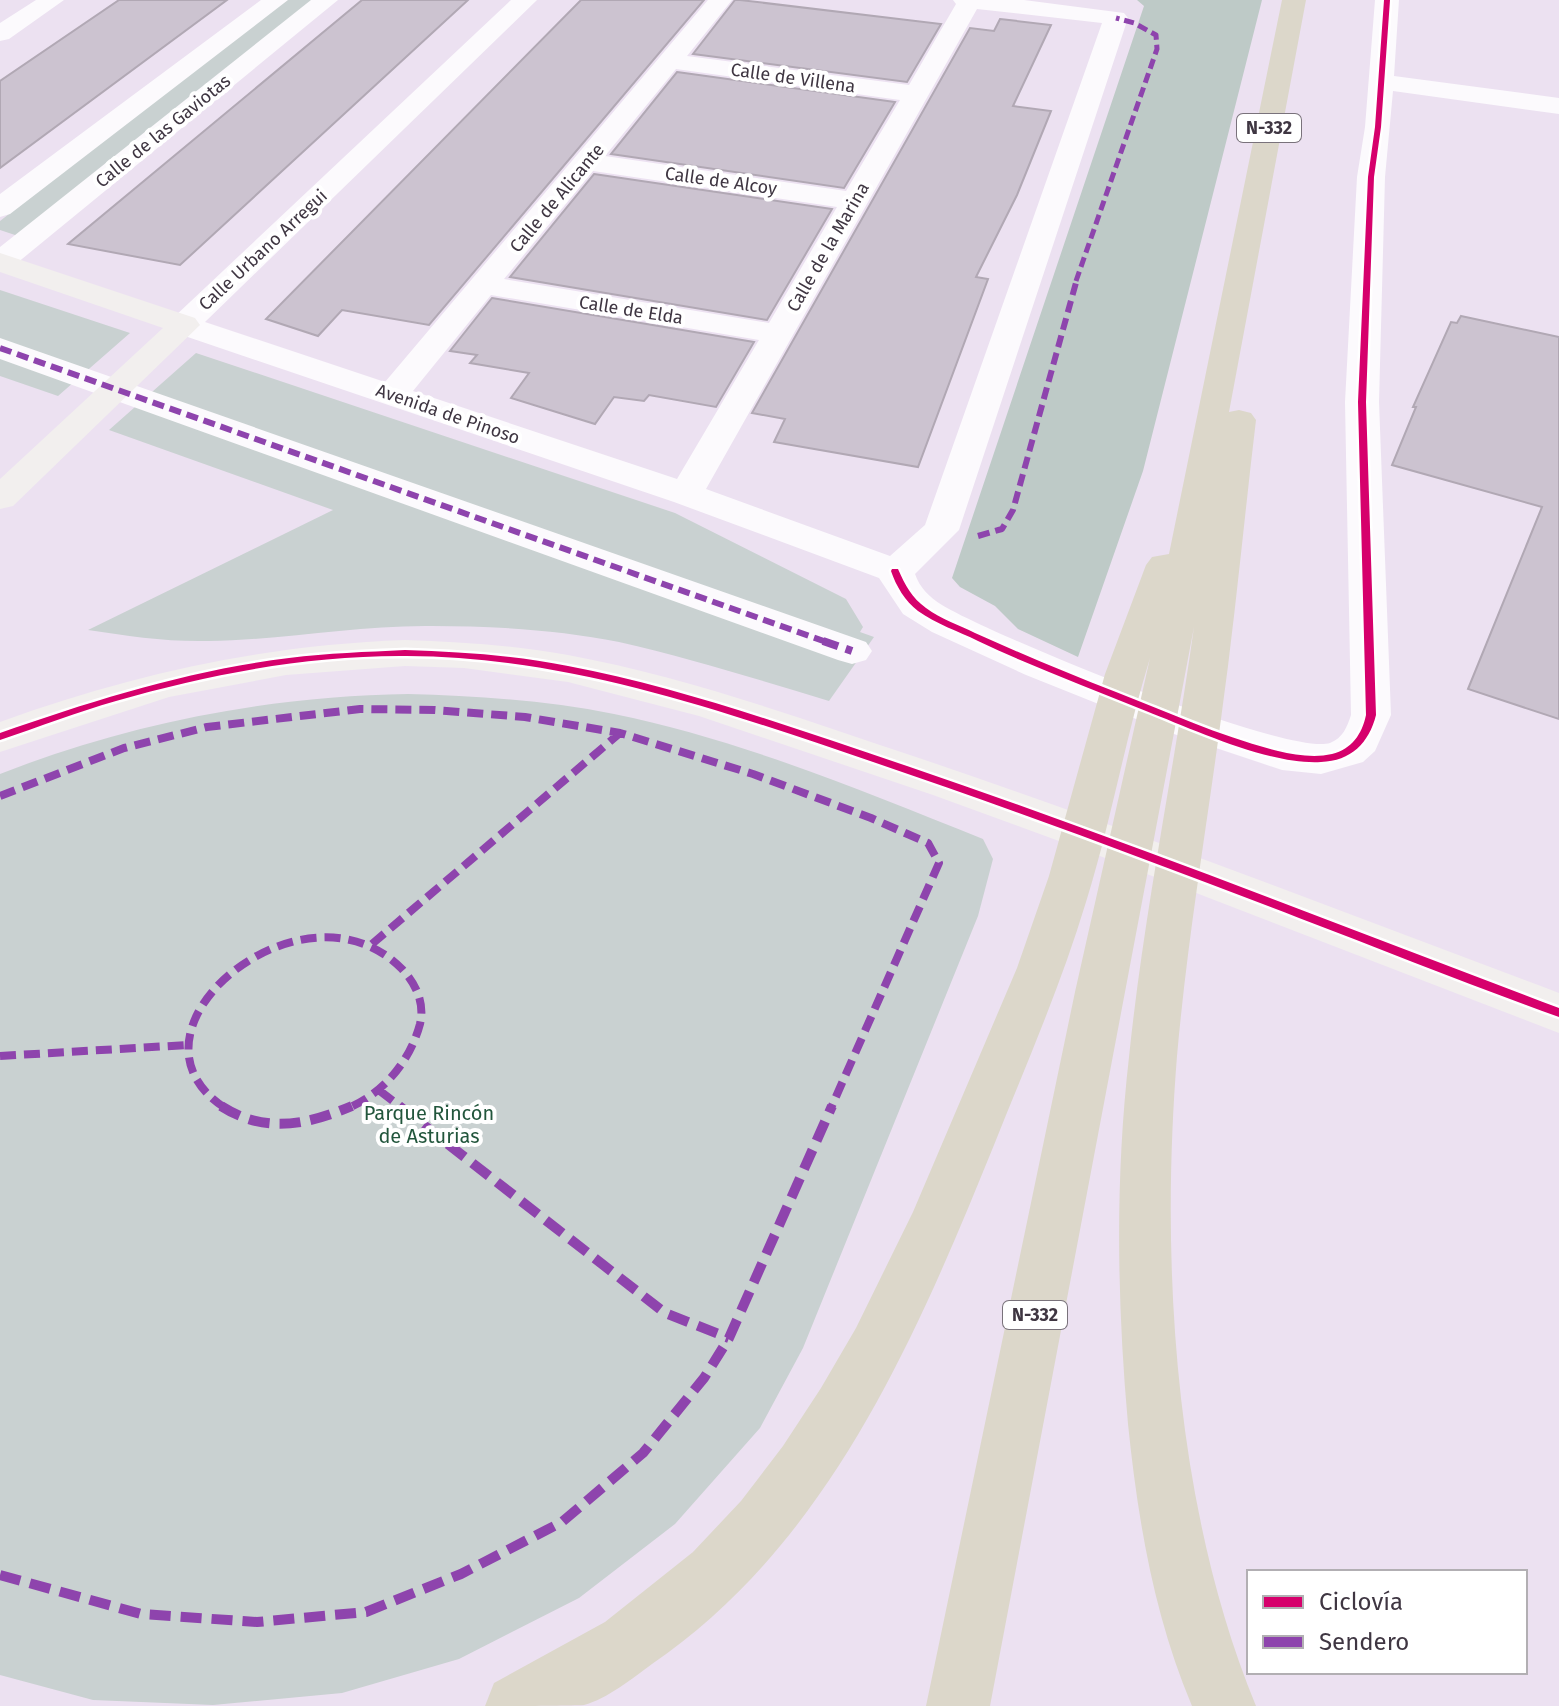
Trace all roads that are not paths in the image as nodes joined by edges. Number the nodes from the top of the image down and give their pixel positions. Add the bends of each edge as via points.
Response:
1 (52, 0) edge
2 (276, 0) edge
3 (326, 0) edge
4 (525, 0) edge
5 (720, 0) edge
6 (968, 0) edge
7 (1038, 0) edge
8 (1294, 0) edge
9 (1387, 0) edge
10 (1104, 12) junction
11 (0, 34) edge
12 (669, 61) junction
13 (1381, 82) junction
14 (916, 94) junction
15 (1559, 106) edge
16 (587, 162) junction
17 (855, 201) junction
18 (0, 208) edge
19 (1244, 257) junction
20 (0, 262) edge
21 (484, 285) junction
22 (184, 325) junction
23 (779, 334) junction
24 (0, 348) edge
25 (115, 389) junction
26 (392, 395) junction
27 (686, 494) junction
28 (0, 498) edge
29 (895, 571) junction
30 (852, 651) dead end
31 (1165, 684) junction
32 (7, 731) edge
33 (1559, 1013) edge
34 (517, 1706) edge
35 (958, 1706) edge
36 (1224, 1706) edge

1 - 11 street
2 - 18 street, Calle de las Gaviotas
3 - 20 street, Calle de las Gaviotas
4 - 22 street, Calle Urbano Arregui
5 - 12 street, Calle de Alicante
6 - 10 street
6 - 14 street, Calle de la Marina
7 - 10 street
8 - 19 highway, N-332
9 - 13 street
10 - 29 street via 941,530
12 - 14 street, Calle de Villena
12 - 16 street, Calle de Alicante
13 - 15 street
13 - 29 street via 1371,177 1362,402 1371,715 1367,735 1348,752 1324,759 1299,759 1219,735 1028,662 927,613 909,599
14 - 17 street, Calle de la Marina
16 - 17 street, Calle de Alcoy
16 - 21 street, Calle de Alicante
17 - 23 street, Calle de la Marina
19 - 31 highway, N-332
19 - 31 highway via 1253,304
20 - 22 street, Avenida de Pinoso
21 - 23 street, Calle de Elda
21 - 26 street, Calle de Alicante
22 - 25 street, Calle Urbano Arregui
22 - 26 street, Avenida de Pinoso
23 - 27 street, Calle de la Marina
24 - 25 street
25 - 28 street, Calle Urbano Arregui
25 - 30 street
26 - 27 street, Avenida de Pinoso
27 - 29 street, Avenida de Pinoso
31 - 34 highway, N-332 via 1063,903 942,1206 892,1313 817,1449 725,1562 664,1619 585,1672
31 - 35 highway, N-332
31 - 36 highway via 1168,944 1145,1182 1150,1344 1178,1566
32 - 33 street via 171,683 308,659 460,655 600,673 968,790

